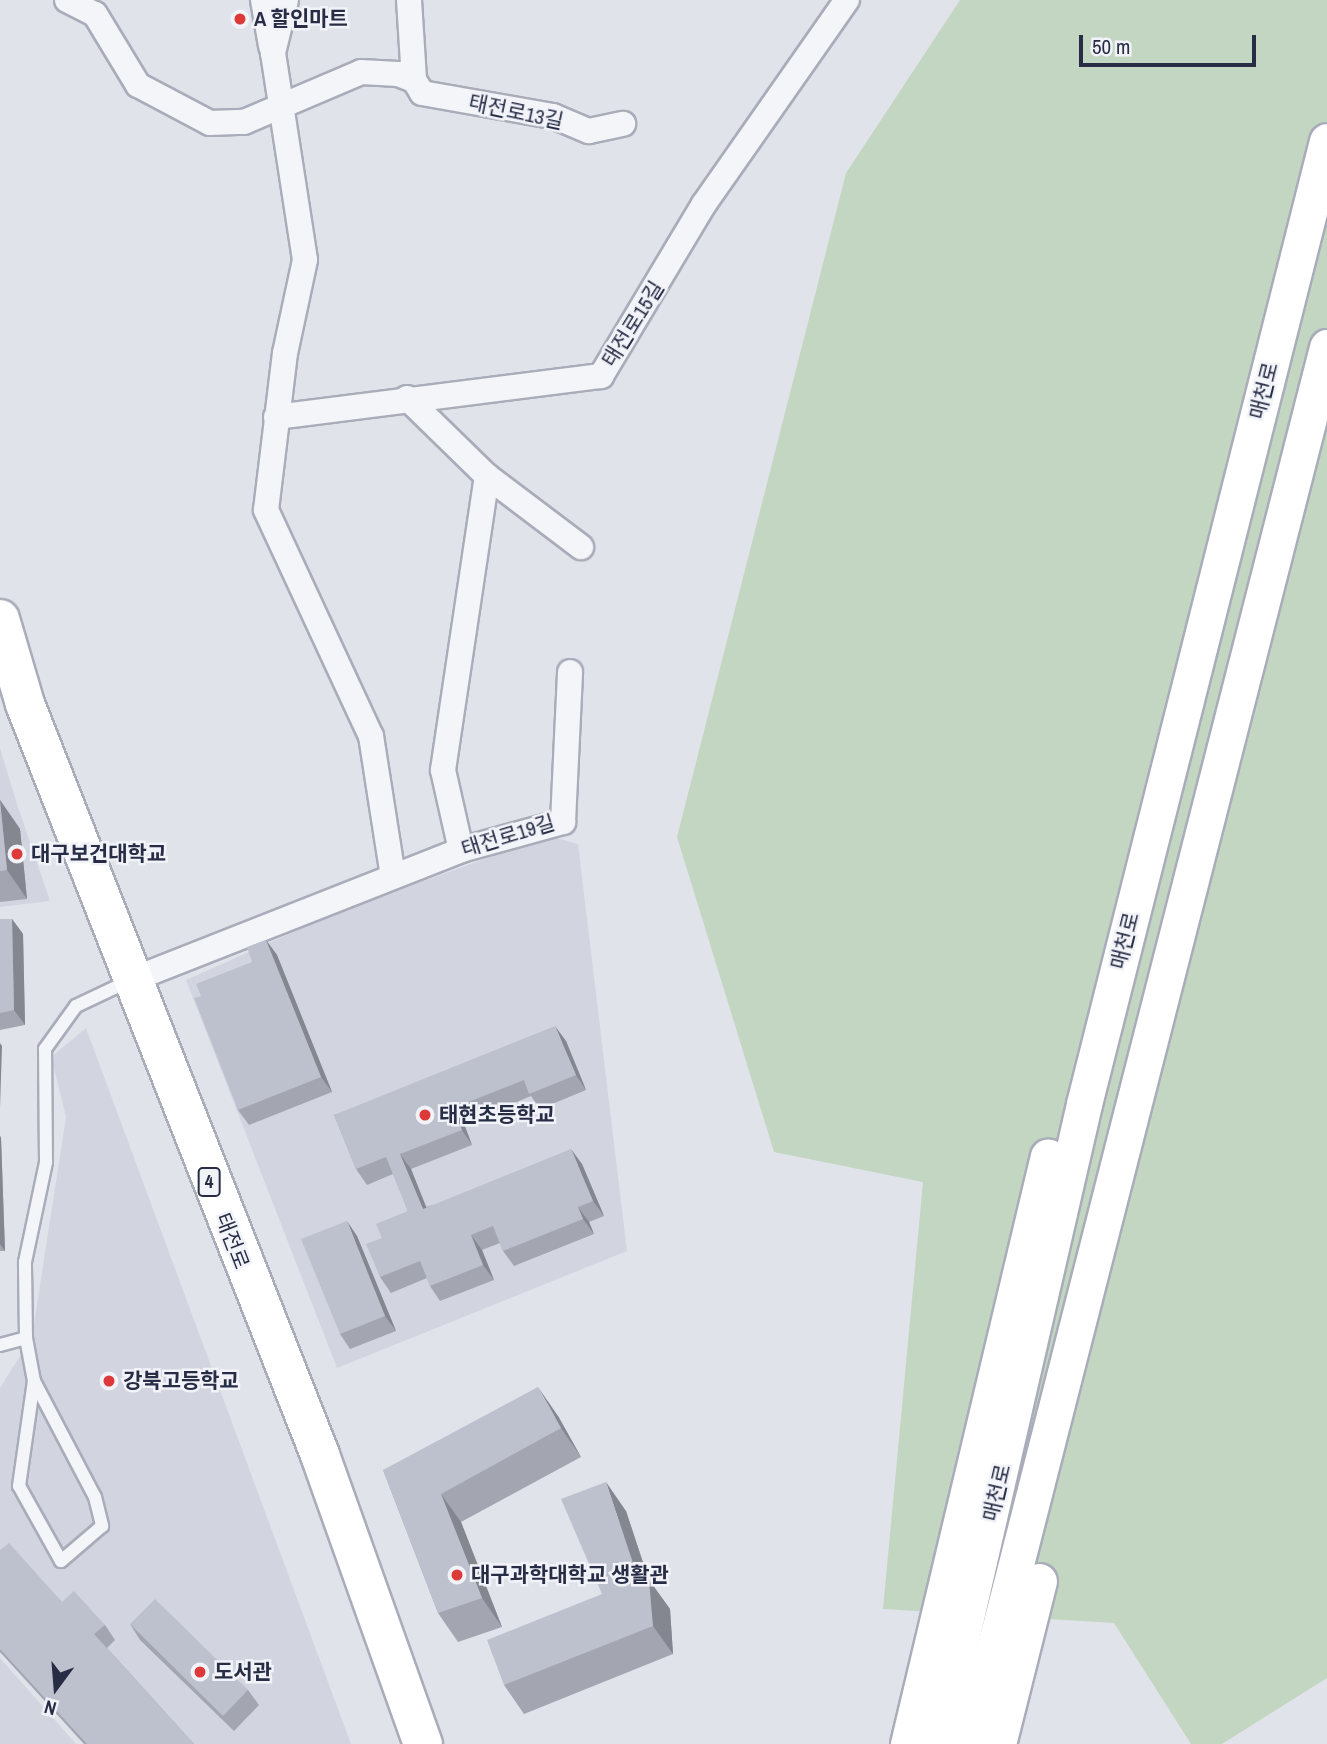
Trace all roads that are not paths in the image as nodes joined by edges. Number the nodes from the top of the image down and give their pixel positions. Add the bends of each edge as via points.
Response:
1 (68, 0) edge
2 (263, 0) edge
3 (286, 0) edge
4 (410, 0) edge
5 (847, 0) edge
6 (273, 53) junction
7 (414, 80) junction
8 (284, 102) junction
9 (623, 124) dead end
10 (1327, 141) edge
11 (1327, 347) edge
12 (407, 398) junction
13 (276, 418) junction
14 (487, 476) junction
15 (581, 547) dead end
16 (0, 619) edge
17 (570, 672) dead end
18 (1154, 827) junction
19 (461, 850) junction
20 (393, 876) junction
21 (1191, 884) junction
22 (129, 981) junction
23 (26, 1338) junction
24 (0, 1345) edge
25 (34, 1381) junction
26 (423, 1744) edge
27 (908, 1744) edge
28 (937, 1744) edge
29 (970, 1744) edge
30 (998, 1744) edge

1 - 8 street, 태전로13길 via 94,14 138,85 210,123 244,122
2 - 6 street
3 - 6 street
4 - 7 street
5 - 12 street, 태전로15길 via 704,204 601,376
6 - 8 street
7 - 8 street, 태전로13길 via 361,72
7 - 9 street, 태전로13길 via 422,93 554,116 589,131
8 - 13 street via 305,260
10 - 18 main road, 매천로
11 - 21 main road, 매천로
12 - 13 street, 태전로15길
12 - 14 street
13 - 20 street via 266,510 328,656 371,736
14 - 15 street
14 - 19 street via 443,770
16 - 22 main road, 태전로 / 4 via 25,704
17 - 19 street, 태전로19길 via 563,822
18 - 27 main road via 1075,1040
18 - 28 main road, 매천로
19 - 20 street, 태전로19길
20 - 22 street, 태전로19길
21 - 29 main road, 매천로
21 - 30 main road via 1151,1116 1085,1363
22 - 23 lane via 76,1006 45,1049 46,1162 25,1262
22 - 26 main road, 태전로 / 4 via 320,1455
23 - 24 lane
23 - 25 lane
25 - 25 lane via 19,1486 61,1561 102,1526 95,1497

